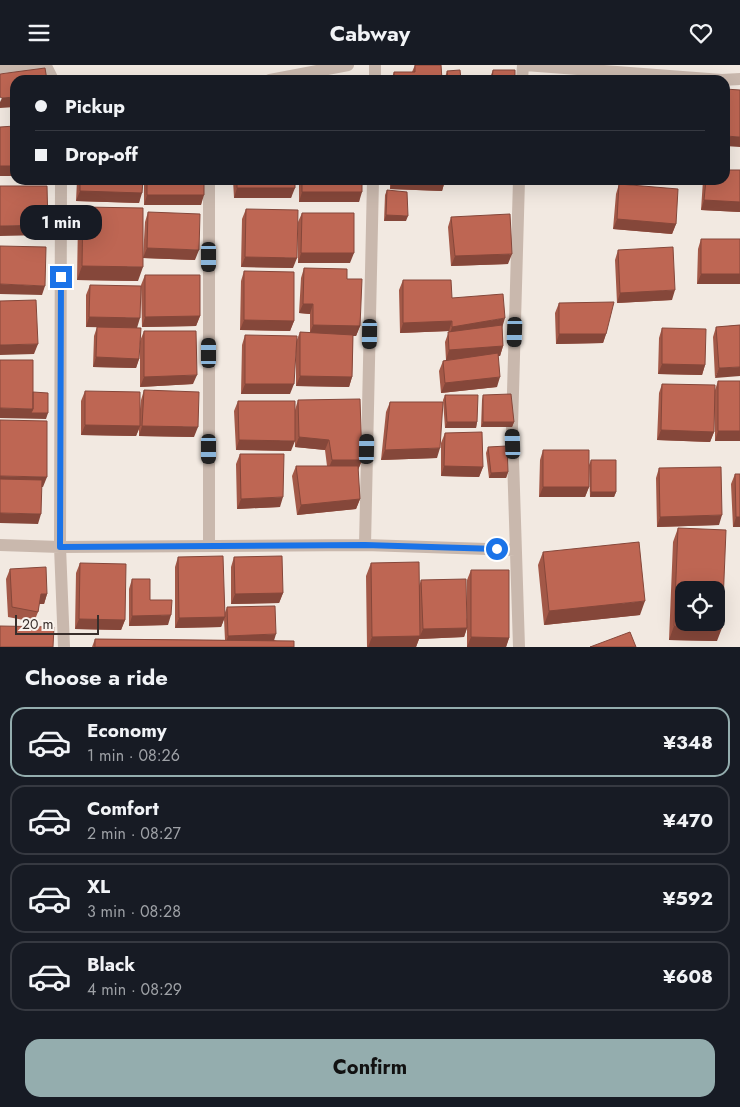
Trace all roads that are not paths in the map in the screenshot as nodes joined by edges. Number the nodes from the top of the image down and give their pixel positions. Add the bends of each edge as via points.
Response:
1 (348, 65) edge
2 (524, 65) edge
3 (0, 67) edge
4 (50, 75) edge
5 (296, 75) edge
6 (656, 75) edge
7 (61, 185) edge
8 (209, 185) edge
9 (373, 185) edge
10 (519, 185) edge
11 (0, 545) edge
12 (209, 545) junction
13 (365, 545) junction
14 (60, 547) junction
15 (515, 550) junction
16 (64, 647) edge
17 (520, 647) edge

1 - 5 street
2 - 6 street
3 - 4 street via 46,66
7 - 14 street
8 - 12 street
9 - 13 street
10 - 15 street via 512,427
11 - 14 street
12 - 13 street
12 - 14 street
13 - 15 street
14 - 16 street
15 - 17 street

